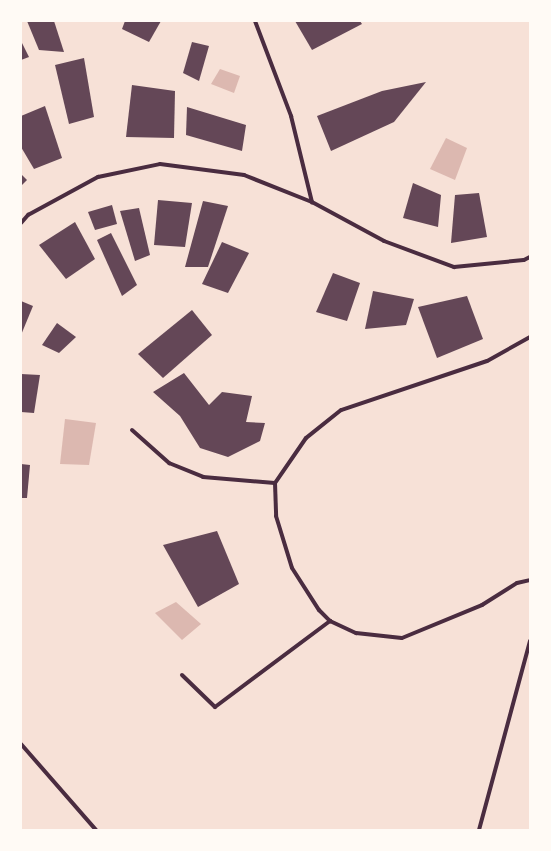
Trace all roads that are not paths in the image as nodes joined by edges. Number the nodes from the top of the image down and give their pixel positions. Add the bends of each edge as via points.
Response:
1 (255, 21) edge
2 (312, 202) junction
3 (21, 223) edge
4 (530, 257) edge
5 (530, 337) edge
6 (132, 430) dead end
7 (274, 483) junction
8 (530, 580) edge
9 (330, 621) junction
10 (530, 641) edge
11 (182, 675) dead end
12 (21, 744) edge
13 (96, 830) edge
14 (479, 830) edge

1 - 2 street via 290,116
2 - 3 street via 244,176 160,164 98,176 28,215
2 - 4 street via 384,241 454,267 524,260
5 - 7 street via 487,361 341,410 306,438
6 - 7 street via 169,463 203,477
7 - 9 street via 276,516 292,568
8 - 9 street via 517,583 482,605 402,638 356,633
9 - 11 street via 215,707
10 - 14 street
12 - 13 street

